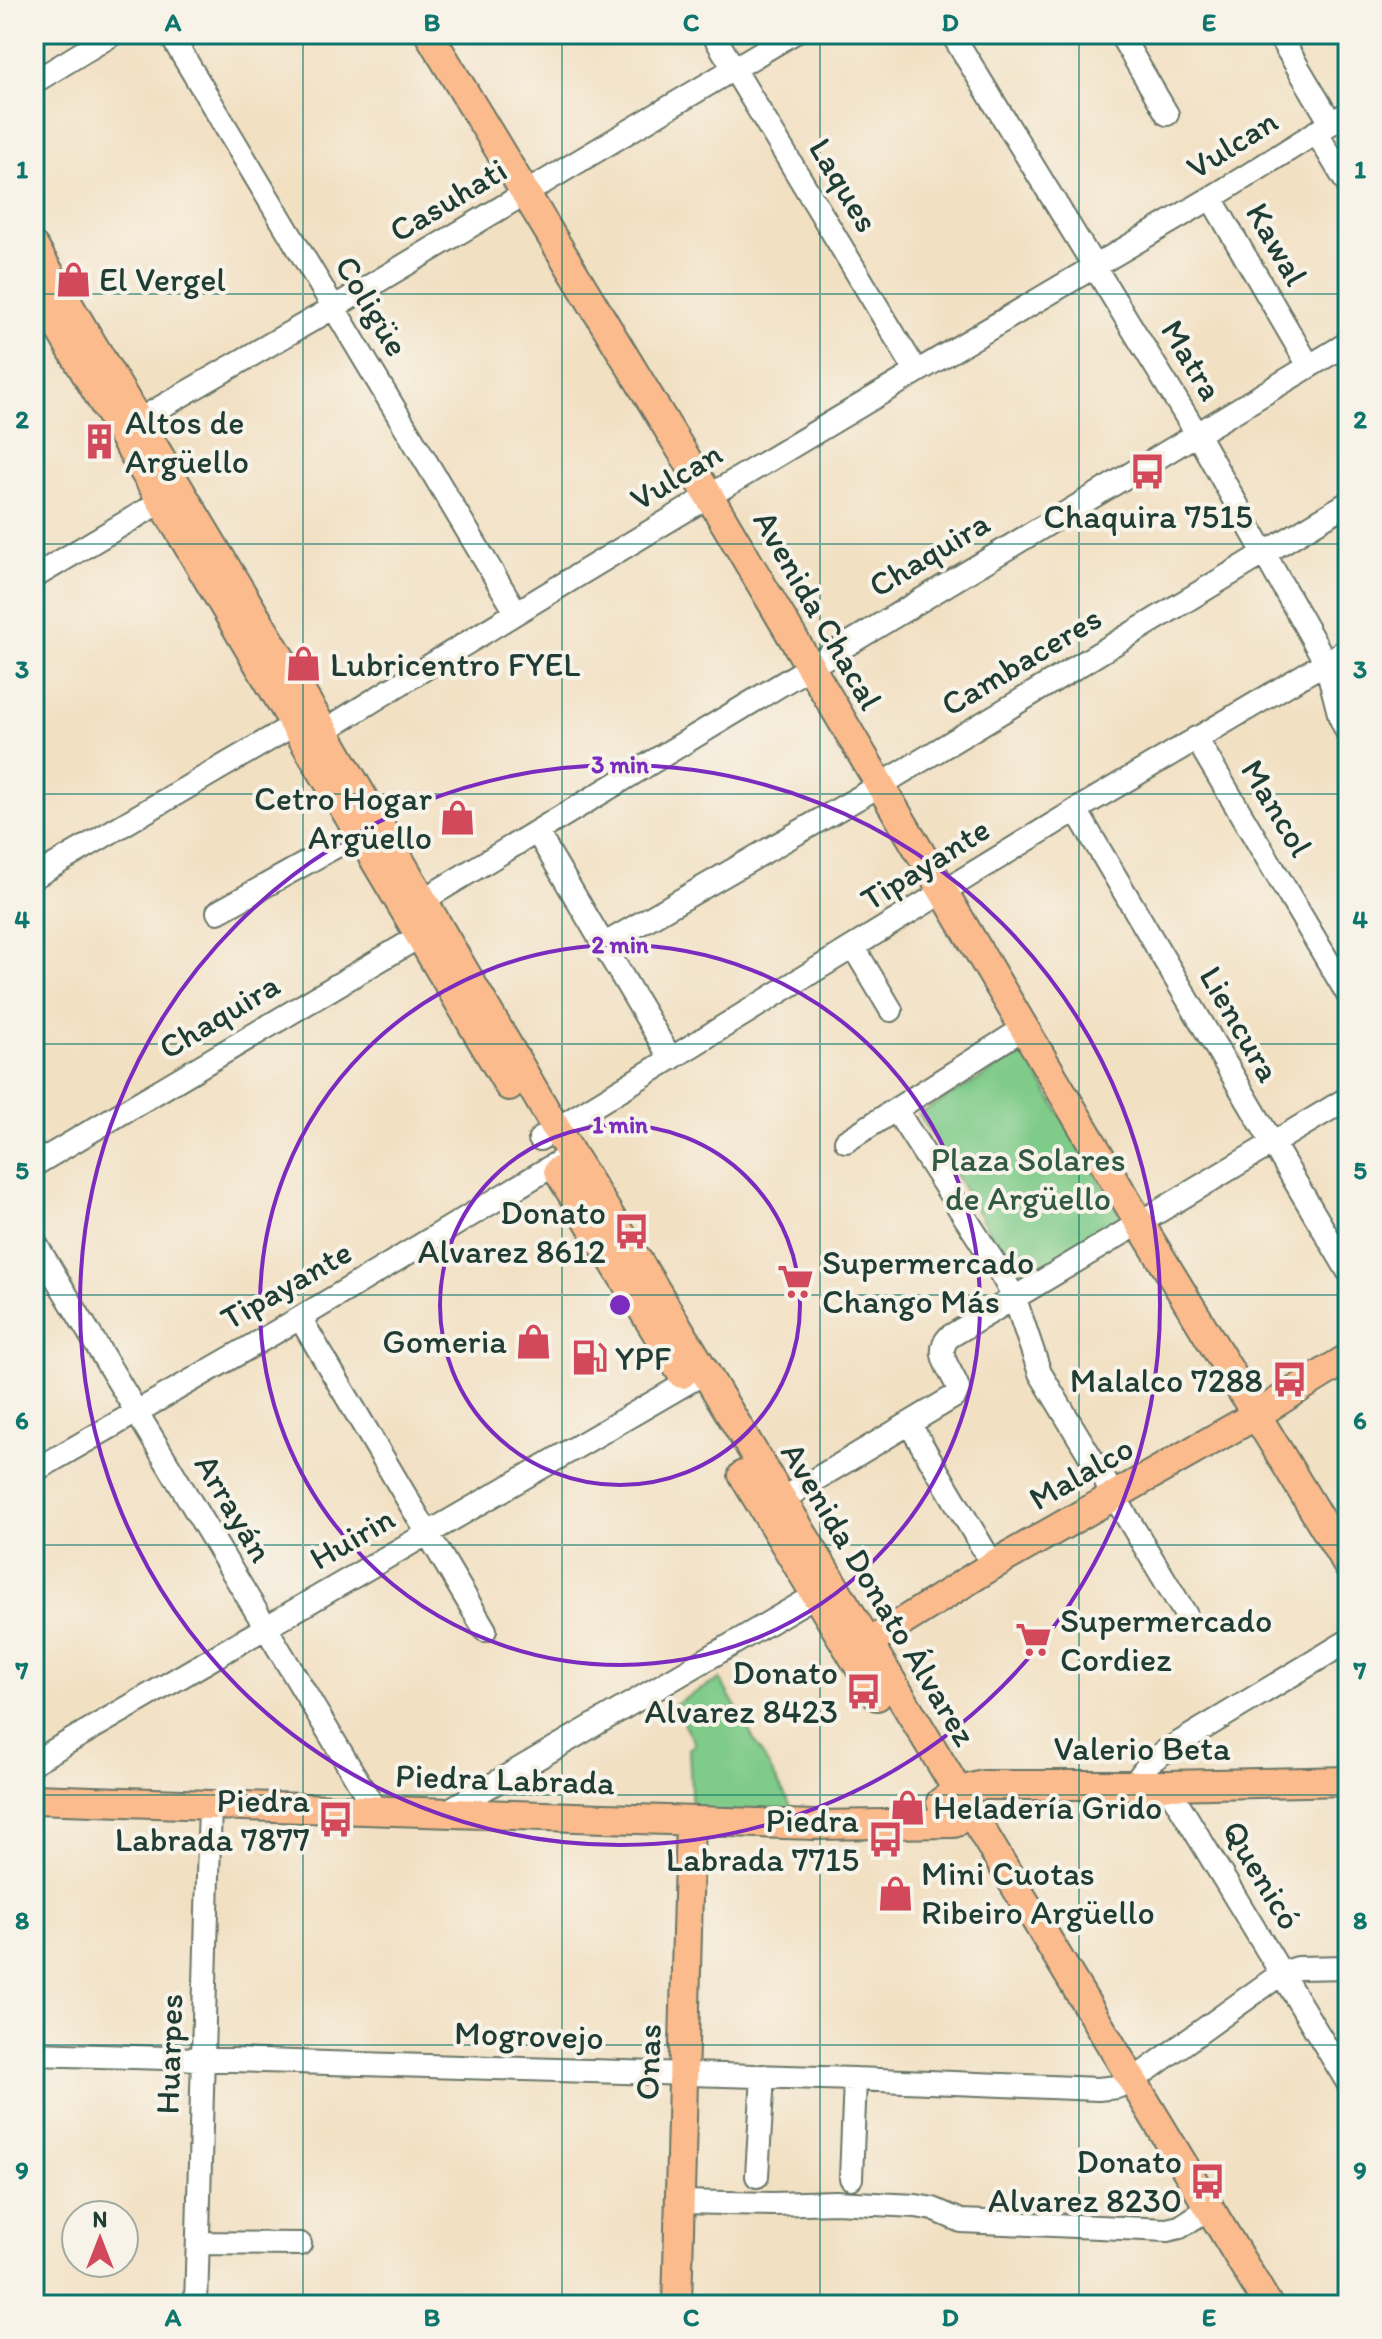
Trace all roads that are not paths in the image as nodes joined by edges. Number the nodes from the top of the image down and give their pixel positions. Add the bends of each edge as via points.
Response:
1 (113, 34) edge
2 (170, 34) edge
3 (429, 34) edge
4 (713, 34) edge
5 (792, 34) edge
6 (952, 34) edge
7 (1120, 34) edge
8 (1278, 34) edge
9 (734, 68) junction
10 (34, 82) edge
11 (1167, 114) dead end
12 (1332, 123) edge
13 (1348, 185) edge
14 (525, 194) junction
15 (1211, 198) junction
16 (1094, 265) junction
17 (37, 270) edge
18 (333, 308) junction
19 (1348, 343) edge
20 (1309, 366) junction
21 (916, 371) junction
22 (137, 421) junction
23 (1197, 434) junction
24 (709, 496) junction
25 (162, 501) junction
26 (1348, 503) edge
27 (1263, 554) junction
28 (34, 577) edge
29 (516, 612) junction
30 (1348, 649) edge
31 (1326, 663) junction
32 (809, 666) junction
33 (310, 728) junction
34 (1348, 734) edge
35 (1196, 738) junction
36 (879, 786) junction
37 (1076, 810) junction
38 (537, 832) junction
39 (360, 833) junction
40 (34, 877) edge
41 (945, 892) junction
42 (423, 900) junction
43 (218, 912) dead end
44 (429, 931) junction
45 (603, 945) junction
46 (854, 948) junction
47 (1348, 995) edge
48 (891, 1010) dead end
49 (1024, 1028) junction
50 (671, 1059) junction
51 (1348, 1098) edge
52 (896, 1110) junction
53 (548, 1134) junction
54 (846, 1141) dead end
55 (1271, 1144) junction
56 (563, 1160) junction
57 (34, 1165) edge
58 (1140, 1224) junction
59 (34, 1241) edge
60 (1348, 1271) edge
61 (1015, 1299) junction
62 (300, 1318) junction
63 (1348, 1358) edge
64 (696, 1378) junction
65 (136, 1412) junction
66 (1256, 1415) junction
67 (910, 1425) junction
68 (34, 1471) edge
69 (1115, 1495) junction
70 (781, 1500) junction
71 (429, 1533) junction
72 (993, 1565) junction
73 (1348, 1566) edge
74 (824, 1590) junction
75 (1186, 1615) dead end
76 (266, 1627) junction
77 (485, 1630) dead end
78 (1348, 1641) edge
79 (859, 1648) junction
80 (34, 1762) edge
81 (1348, 1781) edge
82 (1134, 1784) junction
83 (1167, 1785) junction
84 (34, 1799) edge
85 (210, 1805) junction
86 (955, 1807) junction
87 (376, 1811) junction
88 (443, 1813) junction
89 (690, 1821) junction
90 (1348, 1967) edge
91 (1282, 1973) junction
92 (34, 2054) edge
93 (203, 2059) junction
94 (683, 2074) junction
95 (763, 2076) junction
96 (855, 2079) junction
97 (1348, 2083) edge
98 (1124, 2084) junction
99 (757, 2176) dead end
100 (851, 2178) dead end
101 (680, 2202) junction
102 (1197, 2216) junction
103 (198, 2243) junction
104 (300, 2244) dead end
105 (196, 2305) edge
106 (677, 2305) edge
107 (1248, 2305) edge
108 (1268, 2305) edge

1 - 10 street
2 - 18 street, Coligüe
3 - 14 main road, Avenida Chacal
4 - 9 street, Laques
5 - 9 street, Casuhati
6 - 16 street, Matra
7 - 11 street
8 - 12 street
9 - 14 street, Casuhati
9 - 21 street, Laques
12 - 13 street
12 - 15 street, Vulcan
14 - 18 street, Casuhati
14 - 24 main road, Avenida Chacal
15 - 16 street, Vulcan
15 - 20 street, Kawal
16 - 21 street, Vulcan
16 - 23 street, Matra
17 - 22 main road, Avenida Donato Álvarez
17 - 25 main road, Avenida Donato Álvarez
18 - 22 street, Casuhati
18 - 29 street, Coligüe
19 - 20 street, Chaquira
20 - 23 street, Chaquira
21 - 24 street, Vulcan
22 - 33 main road, Avenida Donato Álvarez
23 - 27 street, Matra
23 - 32 street, Chaquira
24 - 29 street, Vulcan
24 - 32 main road, Avenida Chacal
25 - 28 street
25 - 33 main road, Avenida Donato Álvarez
26 - 27 street, Cambaceres
27 - 31 street, Matra
27 - 36 street, Cambaceres
29 - 33 street, Vulcan via 332,726
30 - 31 street, Tipayante
31 - 34 street, Matra
31 - 35 street, Tipayante
32 - 36 main road, Avenida Chacal
32 - 38 street, Chaquira
33 - 39 main road, Avenida Donato Álvarez
33 - 40 street, Vulcan via 285,730
33 - 42 main road, Avenida Donato Álvarez
35 - 37 street, Tipayante
35 - 47 street, Mancol
36 - 41 main road, Avenida Chacal
36 - 45 street, Cambaceres
37 - 41 street, Tipayante
37 - 55 street, Liencura
38 - 42 street, Chaquira
38 - 45 street
39 - 43 street
39 - 44 main road, Avenida Donato Álvarez
41 - 46 street, Tipayante
41 - 49 main road, Avenida Chacal
42 - 44 main road, Avenida Donato Álvarez
44 - 53 main road, Avenida Donato Álvarez
44 - 57 street, Chaquira
45 - 50 street
46 - 48 street
46 - 50 street, Tipayante
49 - 52 street
49 - 58 main road, Avenida Chacal
50 - 53 street, Tipayante
51 - 55 street
52 - 54 street
52 - 61 street
53 - 56 main road, Avenida Donato Álvarez
55 - 58 street
55 - 60 street, Liencura
56 - 62 street, Tipayante
56 - 64 main road, Avenida Donato Álvarez
58 - 61 street
58 - 66 main road, Avenida Chacal
59 - 65 street, Arrayán
61 - 67 street via 945,1341 942,1353 958,1388 955,1396
61 - 69 street via 1040,1373
62 - 65 street, Tipayante
62 - 71 street
63 - 66 main road, Malalco
64 - 70 main road, Avenida Donato Álvarez
64 - 71 street, Huirin
64 - 74 main road, Avenida Donato Álvarez
65 - 68 street, Tipayante
65 - 76 street, Arrayán
66 - 69 main road, Malalco
66 - 73 main road, Avenida Chacal
67 - 70 street
67 - 72 street
69 - 72 main road, Malalco
69 - 75 street
70 - 74 main road, Avenida Donato Álvarez
71 - 76 street, Huirin
71 - 77 street
72 - 79 main road, Malalco
74 - 79 main road, Avenida Donato Álvarez
74 - 88 street
76 - 80 street, Huirin
76 - 87 street, Arrayán
78 - 82 street via 1164,1752
79 - 86 main road, Avenida Donato Álvarez
81 - 83 main road, Valerio Beta
82 - 83 main road, Valerio Beta
82 - 86 main road, Valerio Beta via 983,1785
83 - 91 street, Quenicó
84 - 85 main road, Piedra Labrada
85 - 87 main road, Piedra Labrada
85 - 93 street, Huarpes
86 - 89 main road, Piedra Labrada via 815,1825
86 - 98 main road, Avenida Donato Álvarez
87 - 88 main road, Piedra Labrada
88 - 89 main road, Piedra Labrada
89 - 94 main road, Onas
90 - 91 street
91 - 97 street, Quenicó
91 - 98 street
92 - 93 street, Mogrovejo
93 - 94 street, Mogrovejo
93 - 103 street, Huarpes
94 - 95 street, Mogrovejo
94 - 101 main road, Onas
95 - 96 street, Mogrovejo
95 - 99 street
96 - 98 street, Mogrovejo via 1098,2089
96 - 100 street
98 - 102 main road, Avenida Donato Álvarez
98 - 108 main road, Avenida Donato Álvarez
101 - 102 street via 903,2205 933,2209 961,2221 1167,2230
101 - 106 main road, Onas
102 - 107 main road, Avenida Donato Álvarez
103 - 104 street
103 - 105 street, Huarpes

